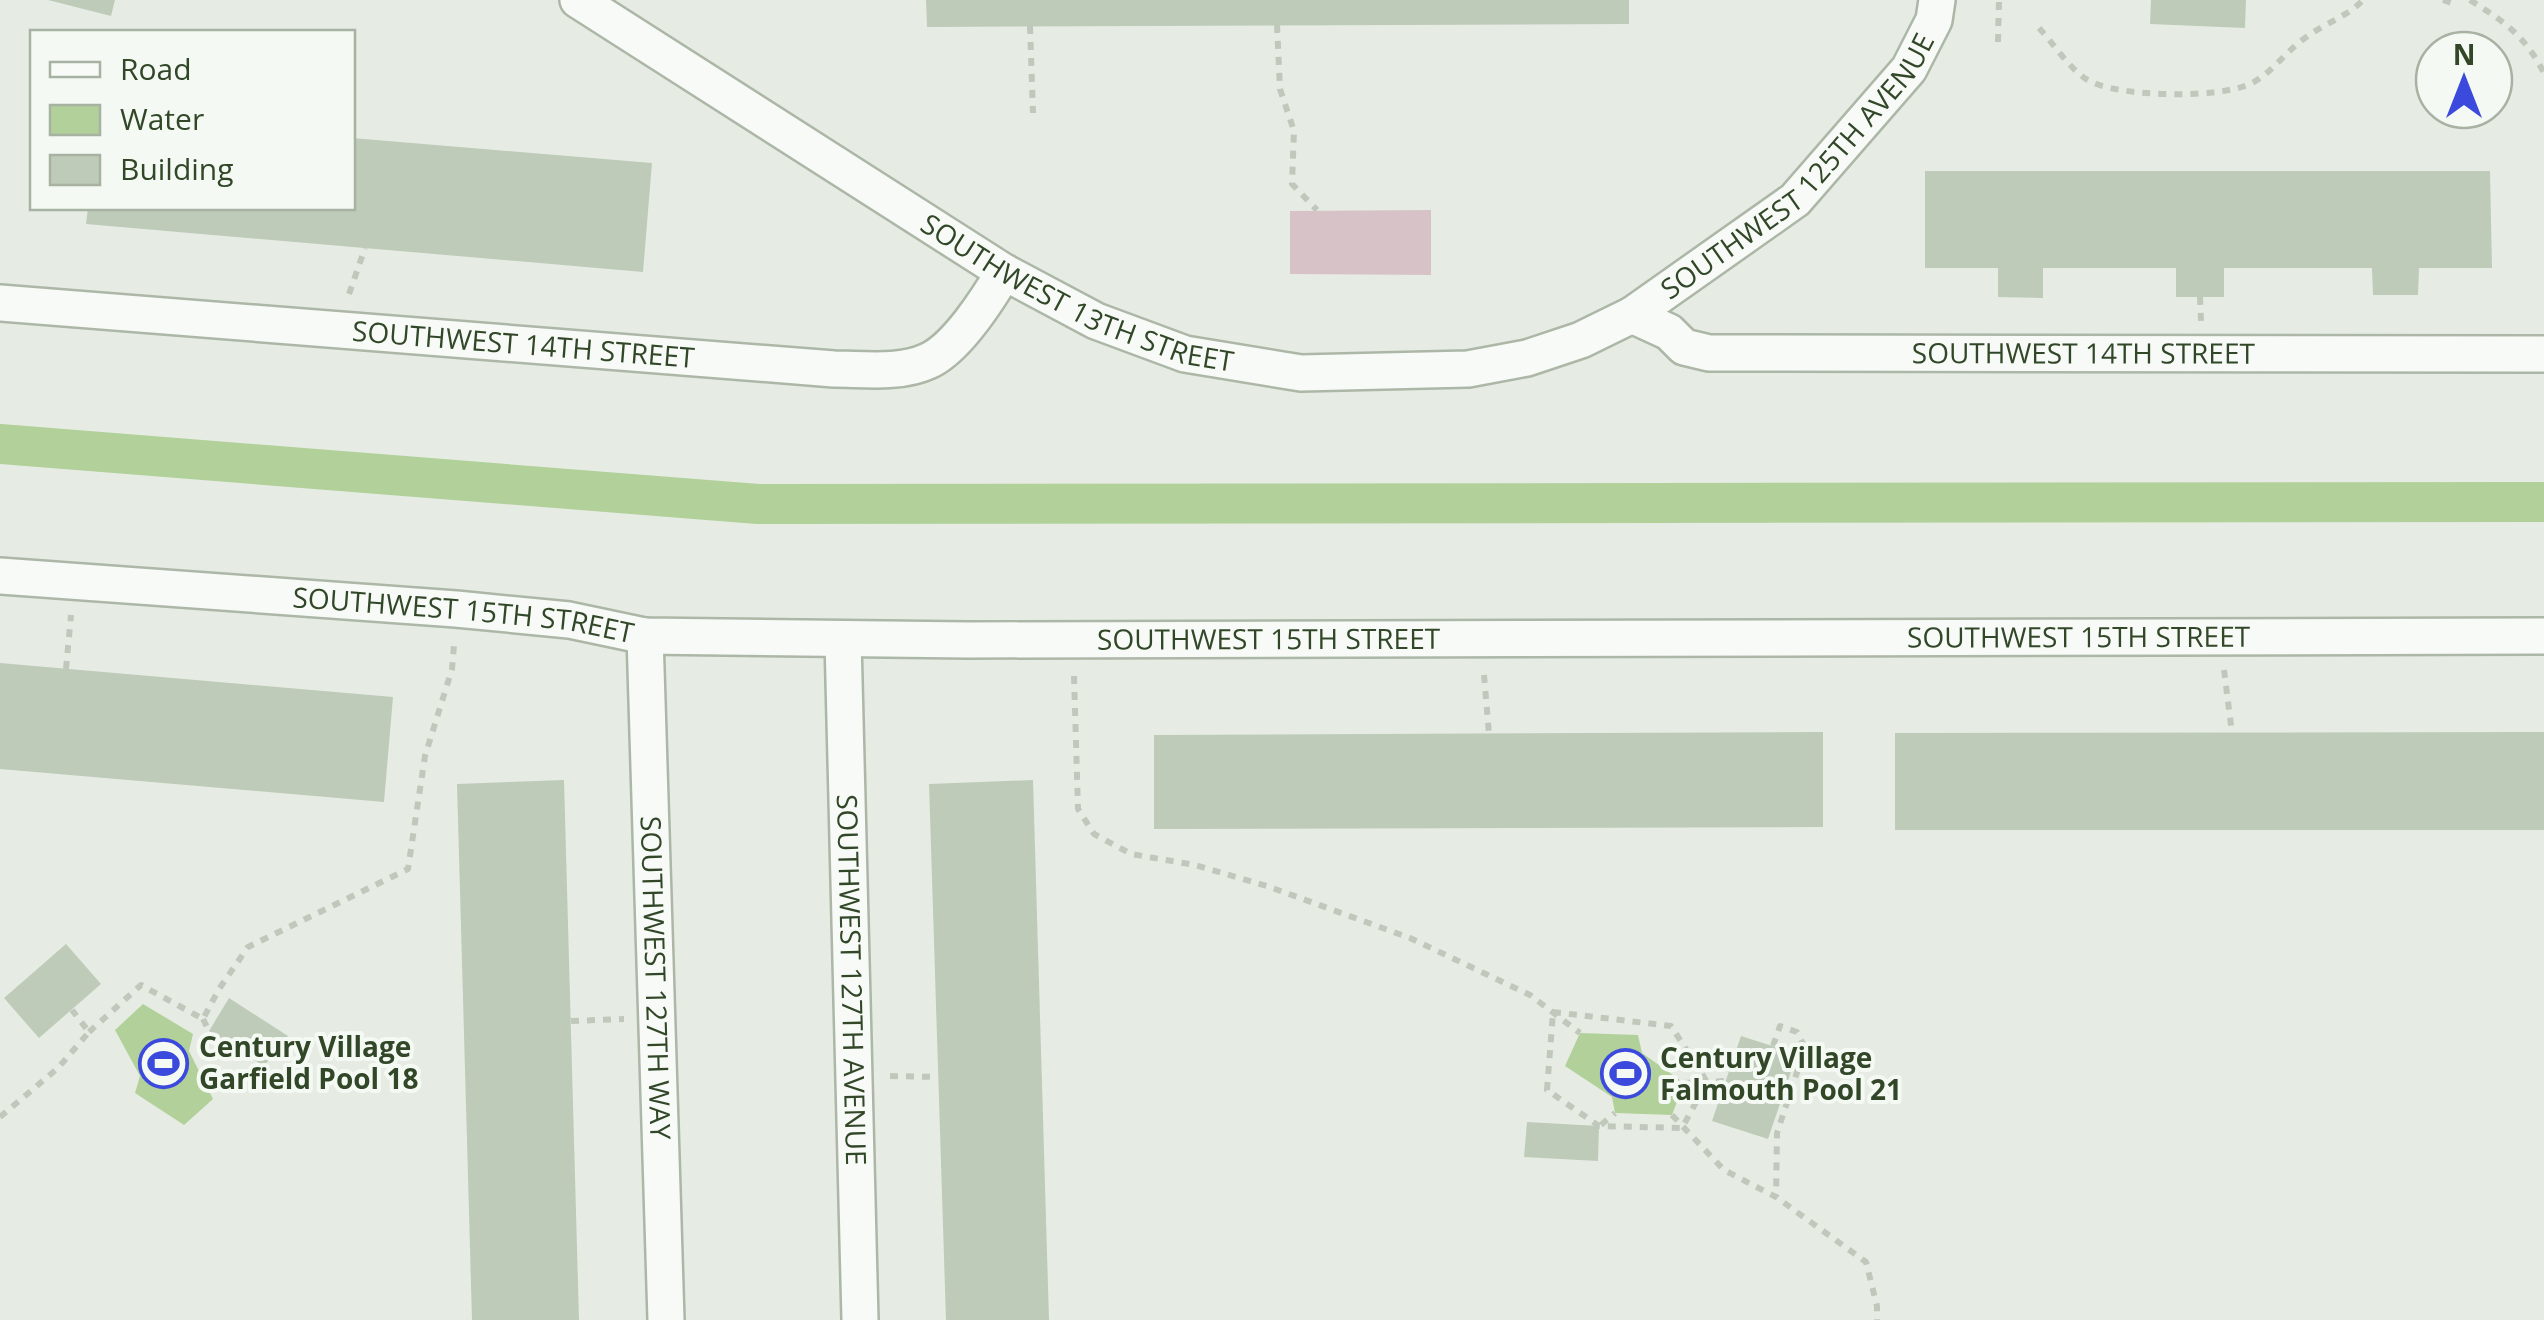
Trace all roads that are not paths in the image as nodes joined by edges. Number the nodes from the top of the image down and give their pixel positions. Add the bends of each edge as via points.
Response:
1 (578, 0) edge
2 (1937, 0) edge
3 (1004, 272) junction
4 (0, 302) edge
5 (1632, 315) junction
6 (2544, 354) edge
7 (0, 576) edge
8 (646, 636) junction
9 (2544, 636) edge
10 (843, 640) junction
11 (666, 1320) edge
12 (860, 1320) edge

1 - 3 street, SOUTHWEST 13TH STREET
2 - 5 street, SOUTHWEST 125TH AVENUE via 1909,69 1795,200
3 - 4 street, SOUTHWEST 14TH STREET via 949,349 926,363 890,369
3 - 5 street, SOUTHWEST 13TH STREET via 1096,321 1185,354 1301,373 1468,370 1581,340
5 - 6 street, SOUTHWEST 14TH STREET via 1684,348 1709,352
7 - 8 street, SOUTHWEST 15TH STREET via 456,609 569,620
8 - 10 street, SOUTHWEST 15TH STREET
8 - 11 street, SOUTHWEST 127TH WAY
9 - 10 street, SOUTHWEST 15TH STREET
10 - 12 street, SOUTHWEST 127TH AVENUE

